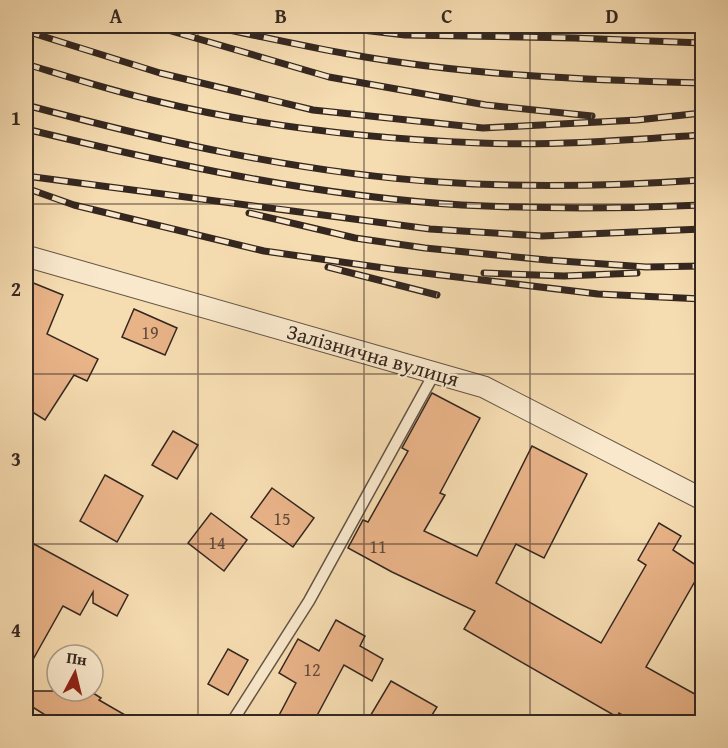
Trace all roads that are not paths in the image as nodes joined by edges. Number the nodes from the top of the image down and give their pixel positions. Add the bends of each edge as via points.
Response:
1 (26, 256) edge
2 (435, 372) junction
3 (702, 499) edge
4 (232, 723) edge

1 - 2 street, Залізнична вулиця
2 - 3 street, Залізнична вулиця via 484,387
2 - 4 lane via 309,601

